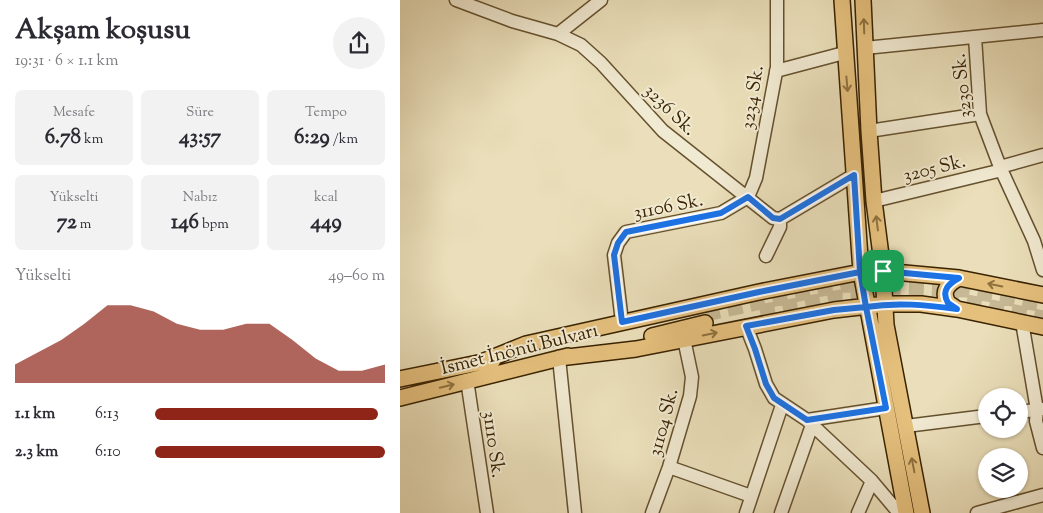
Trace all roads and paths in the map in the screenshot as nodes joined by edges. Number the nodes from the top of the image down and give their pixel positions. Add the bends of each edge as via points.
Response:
1 (456, 0) edge
2 (601, 0) edge
3 (777, 0) edge
4 (842, 0) edge
5 (863, 0) edge
6 (1043, 30) edge
7 (558, 34) junction
8 (976, 37) junction
9 (865, 48) junction
10 (844, 53) junction
11 (776, 71) junction
12 (980, 114) junction
13 (868, 131) junction
14 (1043, 155) edge
15 (1001, 168) junction
16 (854, 175) junction
17 (748, 197) junction
18 (874, 201) junction
19 (780, 219) junction
20 (1038, 240) edge
21 (766, 256) dead end
22 (1043, 270) edge
23 (883, 271) junction
24 (860, 272) junction
25 (959, 278) junction
26 (1043, 295) edge
27 (886, 304) junction
28 (866, 307) junction
29 (957, 309) junction
30 (622, 322) junction
31 (1022, 322) junction
32 (746, 326) junction
33 (1043, 327) edge
34 (684, 339) junction
35 (558, 358) junction
36 (484, 362) junction
37 (400, 379) edge
38 (467, 380) junction
39 (400, 398) edge
40 (782, 405) junction
41 (886, 408) junction
42 (1040, 409) edge
43 (978, 417) edge
44 (810, 422) junction
45 (906, 426) junction
46 (1043, 448) edge
47 (669, 467) junction
48 (872, 481) junction
49 (1043, 495) edge
50 (751, 496) junction
51 (486, 513) edge
52 (575, 513) edge
53 (652, 513) edge
54 (746, 513) edge
55 (781, 513) edge
56 (858, 513) edge
57 (899, 513) edge
58 (906, 513) edge
59 (922, 513) edge
60 (977, 513) edge

1 - 7 street, 3236 Sk.
2 - 7 street
3 - 11 street, 3234 Sk.
4 - 10 main road
9 -> 5 main road
6 - 8 street
7 - 17 street, 3236 Sk. via 581,45 663,131
8 - 9 street
8 - 12 street, 3230 Sk.
9 - 13 main road
10 - 11 street
10 -> 16 main road
11 - 17 street, 3234 Sk. via 756,178
12 - 13 street
12 - 15 street, 3230 Sk.
13 - 18 main road
14 - 15 street, 3205 Sk.
15 - 18 street, 3205 Sk.
15 - 20 street, 3230 Sk.
16 - 19 street
16 - 24 main road
17 - 19 street, 3236 Sk. via 773,218
17 - 30 street, 31106 Sk. via 721,213 626,232 614,255
23 -> 18 main road
19 - 21 street via 780,228
20 - 22 street, 3230 Sk.
23 - 24 main road
23 - 25 main road
23 - 27 main road
24 - 28 main road
24 - 30 main road
26 -> 25 main road
25 - 29 main road via 948,286 945,293 948,303
27 - 28 main road
27 - 29 main road
27 - 45 main road via 886,325
28 - 32 main road
28 - 41 main road
29 - 31 main road
30 - 36 main road via 526,344
31 - 33 main road
31 - 42 street
34 -> 32 main road
32 - 40 street via 766,384
34 - 35 main road via 636,349
34 - 47 street, 31104 Sk. via 692,377 690,396
35 - 36 main road, İsmet İnönü Bulvarı via 705,318
35 - 38 main road, İsmet İnönü Bulvarı
35 - 52 street
36 - 37 main road, İsmet İnönü Bulvarı
39 -> 38 main road, İsmet İnönü Bulvarı
38 - 51 street, 31110 Sk.
40 - 44 street
40 - 50 street
41 - 44 street
41 - 58 main road
42 - 46 street via 1036,421
43 - 45 street
44 - 48 street
44 - 55 street
59 -> 45 main road
47 - 50 street
47 - 53 street, 31104 Sk.
48 - 56 street
48 - 57 street
49 - 60 street
50 - 54 street

